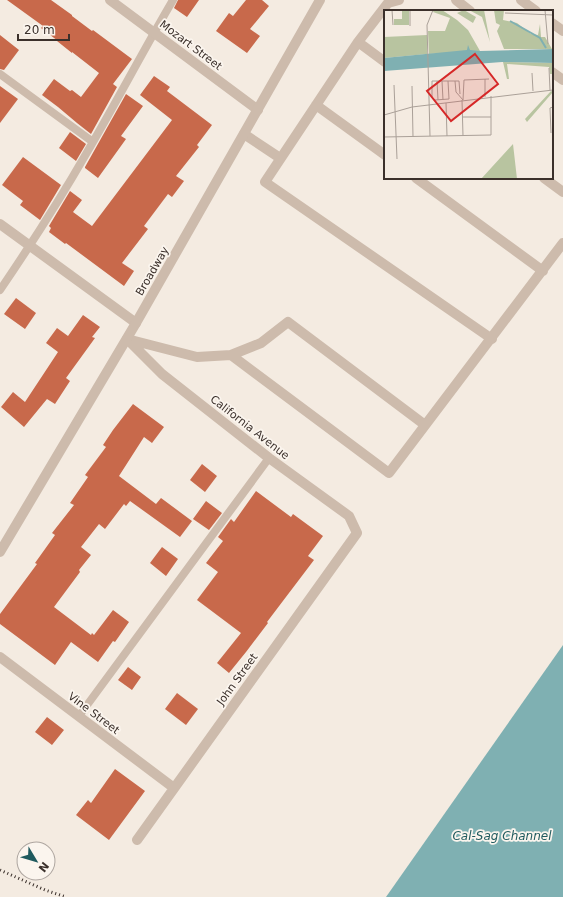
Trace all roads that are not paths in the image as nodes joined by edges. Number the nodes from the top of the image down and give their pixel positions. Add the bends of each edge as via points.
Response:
1 (110, 0) edge
2 (173, 0) edge
3 (320, 0) edge
4 (400, 0) edge
5 (456, 0) edge
6 (521, 0) edge
7 (469, 10) edge
8 (535, 10) edge
9 (553, 23) edge
10 (563, 30) edge
11 (154, 32) junction
12 (358, 42) junction
13 (384, 61) edge
14 (553, 73) edge
15 (0, 74) edge
16 (563, 80) edge
17 (316, 104) junction
18 (258, 110) junction
19 (244, 134) junction
20 (93, 142) junction
21 (384, 154) edge
22 (280, 158) junction
23 (417, 179) edge
24 (545, 179) edge
25 (563, 192) edge
26 (0, 224) edge
27 (563, 243) edge
28 (30, 246) junction
29 (542, 271) junction
30 (0, 290) edge
31 (136, 323) junction
32 (127, 339) junction
33 (492, 339) junction
34 (231, 355) junction
35 (426, 425) junction
36 (270, 458) junction
37 (357, 533) joint
38 (0, 552) edge
39 (0, 657) edge
40 (79, 716) junction
41 (174, 788) junction
42 (137, 840) dead end

1 - 11 street, Mozart Street
2 - 11 lane
3 - 18 street, Broadway
4 - 12 street via 388,3
5 - 7 street
6 - 8 street
9 - 10 street
11 - 18 street, Mozart Street
11 - 20 lane
12 - 13 street
12 - 17 street
14 - 16 street
15 - 20 lane
17 - 21 street
17 - 22 street
18 - 19 street, Broadway
19 - 22 street
19 - 31 street, Broadway
20 - 28 lane
22 - 33 street via 265,182
23 - 29 street
24 - 25 street
26 - 28 street
27 - 29 street
28 - 30 lane
28 - 31 street
29 - 33 street
31 - 32 street, Broadway
32 - 34 street via 197,357
32 - 36 street, California Avenue via 162,374
32 - 38 street, Broadway
33 - 35 street
34 - 35 street via 262,342 288,322
34 - 35 street via 389,472
36 - 37 street, California Avenue via 349,516
36 - 40 lane
37 - 41 street, John Street
39 - 40 street, Vine Street
40 - 41 street, Vine Street
41 - 42 street, John Street

